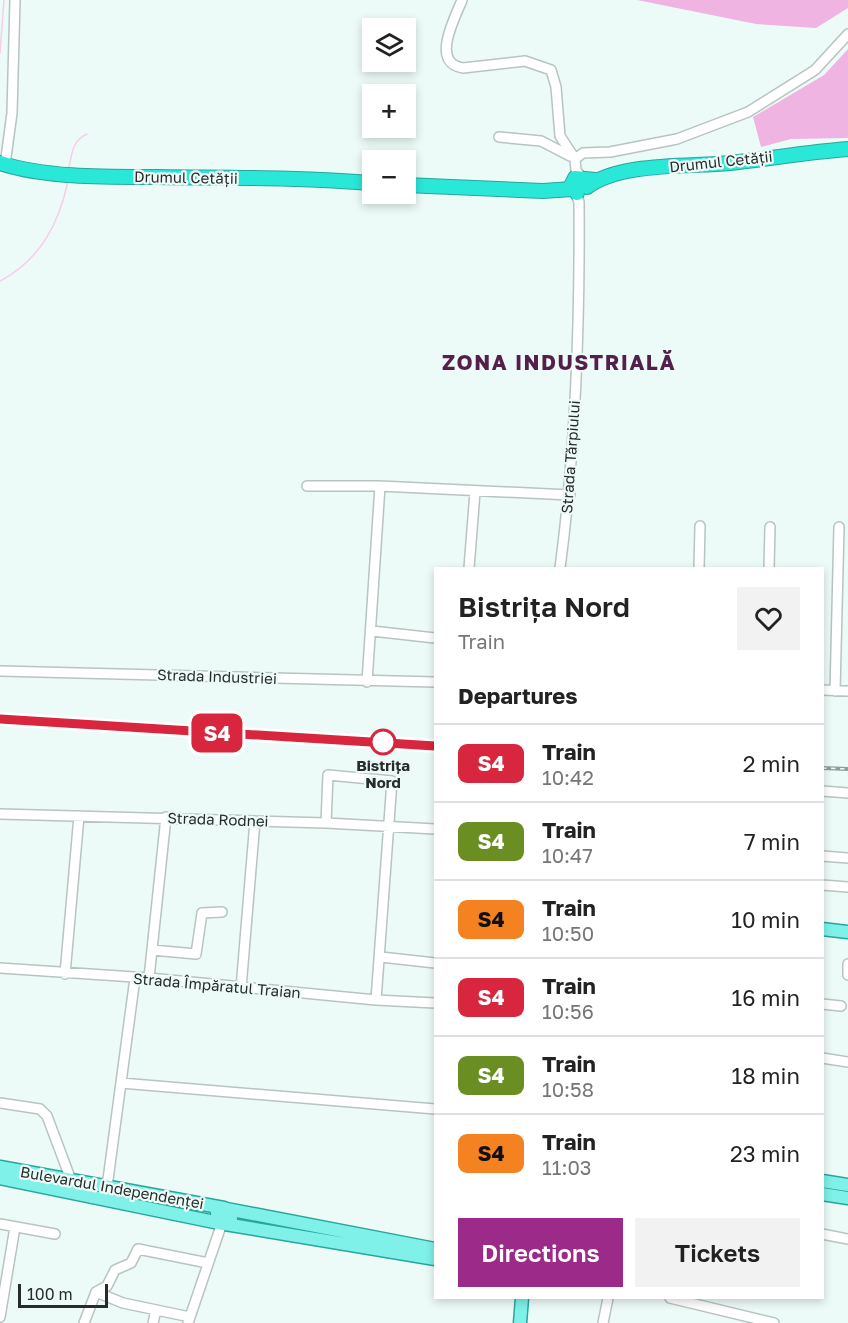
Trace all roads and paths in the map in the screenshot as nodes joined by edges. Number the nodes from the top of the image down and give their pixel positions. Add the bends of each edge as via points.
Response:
1 (15, 0) edge
2 (462, 0) edge
3 (848, 34) edge
4 (499, 137) dead end
5 (848, 149) edge
6 (2, 164) edge
7 (577, 181) junction
8 (362, 183) edge
9 (416, 185) edge
10 (307, 486) dead end
11 (380, 486) junction
12 (475, 492) junction
13 (570, 495) junction
14 (700, 526) dead end
15 (770, 527) dead end
16 (839, 527) dead end
17 (469, 567) edge
18 (560, 567) edge
19 (699, 567) edge
20 (769, 567) edge
21 (372, 632) junction
22 (434, 638) edge
23 (0, 670) edge
24 (368, 681) junction
25 (434, 682) edge
26 (824, 690) edge
27 (835, 691) junction
28 (848, 691) edge
29 (824, 791) edge
30 (848, 792) edge
31 (0, 814) edge
32 (79, 816) junction
33 (166, 818) junction
34 (255, 821) junction
35 (326, 823) junction
36 (389, 827) junction
37 (434, 829) edge
38 (824, 856) edge
39 (848, 858) edge
40 (824, 885) edge
41 (848, 887) edge
42 (222, 912) dead end
43 (824, 929) edge
44 (848, 932) edge
45 (152, 950) junction
46 (381, 957) junction
47 (434, 963) edge
48 (848, 964) edge
49 (0, 968) edge
50 (65, 974) junction
51 (848, 975) edge
52 (135, 978) junction
53 (149, 978) junction
54 (240, 988) junction
55 (376, 1000) junction
56 (434, 1003) edge
57 (824, 1004) edge
58 (841, 1006) dead end
59 (824, 1058) edge
60 (848, 1062) edge
61 (121, 1083) junction
62 (0, 1103) edge
63 (434, 1109) edge
64 (0, 1167) edge
65 (0, 1178) edge
66 (71, 1180) junction
67 (824, 1181) edge
68 (848, 1185) edge
69 (107, 1187) junction
70 (824, 1194) edge
71 (848, 1198) edge
72 (226, 1209) junction
73 (222, 1223) junction
74 (0, 1224) edge
75 (15, 1227) junction
76 (55, 1234) dead end
77 (824, 1234) edge
78 (848, 1239) edge
79 (337, 1243) junction
80 (434, 1249) edge
81 (434, 1259) edge
82 (208, 1263) junction
83 (434, 1267) edge
84 (96, 1292) junction
85 (522, 1299) edge
86 (608, 1299) edge
87 (674, 1299) edge
88 (156, 1310) junction
89 (1, 1313) edge
90 (189, 1320) edge
91 (84, 1323) edge
92 (153, 1323) edge
93 (520, 1323) edge
94 (603, 1323) edge
95 (774, 1323) edge

1 - 6 street via 12,113
2 - 7 street via 449,34 449,62 463,68 525,62 550,70 556,87 560,136
3 - 7 street via 815,70 748,112 689,136 610,152 583,153
4 - 7 street via 541,141
5 - 7 highway, Drumul Cetății via 642,169
6 - 8 highway, Drumul Cetății via 82,175
7 - 9 highway, Drumul Cetății via 543,191
7 - 13 street, Strada Tărpiului via 579,269
10 - 11 street
11 - 12 street
11 - 21 street
12 - 13 street
12 - 17 street
13 - 18 street, Strada Tărpiului
14 - 19 street
15 - 20 street
16 - 27 street
21 - 22 street
21 - 24 street
23 - 24 street, Strada Industriei
24 - 25 street, Strada Industriei
26 - 27 street
27 - 28 street
29 - 30 street
31 - 32 street, Strada Rodnei
32 - 33 street, Strada Rodnei
32 - 50 street
33 - 34 street, Strada Rodnei
33 - 45 street
34 - 35 street, Strada Rodnei
34 - 54 street
35 - 36 street, Strada Rodnei
35 - 36 street via 328,775 392,782
36 - 37 street, Strada Rodnei
36 - 46 street
38 - 39 street
40 - 41 street
42 - 45 street via 202,913 196,954
43 - 44 main road
45 - 53 street
46 - 47 street
46 - 55 street
48 - 51 street
49 - 50 street, Strada Împăratul Traian
50 - 52 street, Strada Împăratul Traian
52 - 53 street, Strada Împăratul Traian
52 - 61 street
53 - 54 street, Strada Împăratul Traian
54 - 55 street, Strada Împăratul Traian
55 - 56 street, Strada Împăratul Traian
57 - 58 street
59 - 60 street
61 - 63 street
61 - 69 street
62 - 66 street via 44,1112
64 - 66 main road, Bulevardul Independenței
65 - 73 main road, Bulevardul Independenței
66 - 69 main road, Bulevardul Independenței
67 - 68 main road
69 - 72 main road, Bulevardul Independenței
70 - 71 main road
72 - 73 main road, Bulevardul Independenței via 217,1212
72 - 80 main road, Bulevardul Independenței
73 - 79 main road, Bulevardul Independenței
73 - 82 street
74 - 75 street
75 - 76 street
75 - 89 street
77 - 78 street
79 - 81 main road, Bulevardul Independenței
79 - 83 main road via 348,1253
82 - 84 street via 138,1249 132,1263 115,1270 107,1286
82 - 90 street
84 - 88 street
84 - 91 street
85 - 93 main road
86 - 94 street
87 - 95 street
88 - 90 street
88 - 92 street

